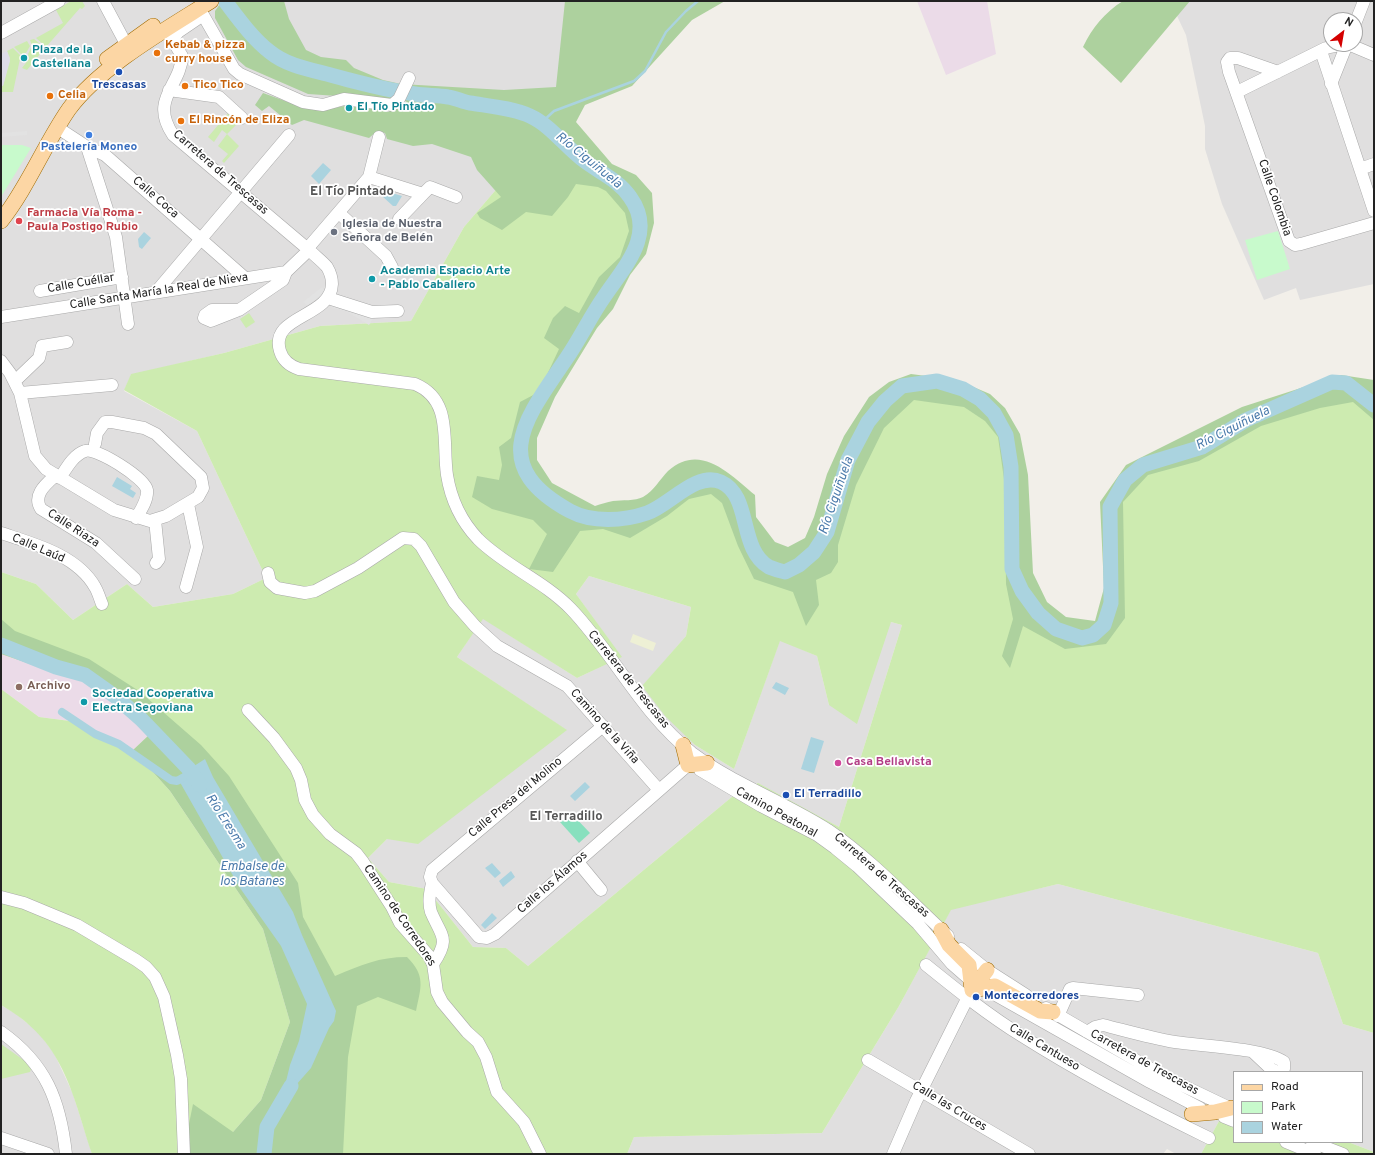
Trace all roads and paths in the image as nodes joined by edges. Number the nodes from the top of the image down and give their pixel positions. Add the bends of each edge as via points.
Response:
1 (59, 1) edge
2 (103, 1) edge
3 (1364, 1) edge
4 (200, 5) edge
5 (38, 7) edge
6 (1360, 12) edge
7 (147, 30) junction
8 (1, 33) edge
9 (172, 33) junction
10 (134, 45) junction
11 (1363, 51) edge
12 (1327, 52) edge
13 (1344, 52) edge
14 (1374, 55) edge
15 (1323, 56) junction
16 (1342, 58) junction
17 (1278, 72) junction
18 (407, 81) dead end
19 (1331, 84) junction
20 (169, 90) junction
21 (1237, 92) junction
22 (242, 118) dead end
23 (58, 128) junction
24 (289, 135) dead end
25 (379, 137) dead end
26 (87, 147) junction
27 (1374, 164) edge
28 (1360, 169) junction
29 (369, 177) junction
30 (239, 192) junction
31 (423, 194) junction
32 (456, 197) dead end
33 (1, 209) edge
34 (1374, 211) edge
35 (339, 213) junction
36 (399, 219) dead end
37 (1, 221) edge
38 (1374, 223) edge
39 (200, 238) junction
40 (308, 250) junction
41 (392, 267) dead end
42 (286, 272) junction
43 (122, 277) junction
44 (245, 278) junction
45 (40, 292) dead end
46 (156, 292) junction
47 (125, 297) junction
48 (328, 298) junction
49 (239, 310) dead end
50 (398, 311) dead end
51 (1, 317) edge
52 (128, 324) dead end
53 (67, 342) dead end
54 (1, 361) edge
55 (15, 381) junction
56 (112, 385) dead end
57 (20, 393) junction
58 (94, 444) dead end
59 (58, 476) junction
60 (188, 504) junction
61 (136, 518) junction
62 (155, 520) junction
63 (1, 533) edge
64 (156, 563) dead end
65 (268, 573) dead end
66 (135, 579) dead end
67 (186, 587) dead end
68 (102, 604) dead end
69 (248, 710) dead end
70 (602, 726) junction
71 (683, 745) joint
72 (698, 766) junction
73 (660, 790) junction
74 (577, 861) junction
75 (432, 878) junction
76 (601, 890) dead end
77 (1, 897) edge
78 (941, 930) junction
79 (433, 964) junction
80 (926, 965) dead end
81 (987, 970) junction
82 (969, 988) junction
83 (987, 990) dead end
84 (1138, 995) dead end
85 (1055, 1014) junction
86 (1, 1032) edge
87 (1087, 1032) junction
88 (868, 1060) dead end
89 (1280, 1071) edge
90 (921, 1090) junction
91 (1214, 1101) junction
92 (1196, 1111) junction
93 (1231, 1114) edge
94 (1170, 1118) junction
95 (1, 1138) edge
96 (1209, 1138) dead end
97 (1, 1141) edge
98 (1288, 1143) edge
99 (1315, 1143) edge
100 (1, 1147) edge
101 (48, 1154) edge
102 (66, 1154) edge
103 (184, 1154) edge
104 (540, 1154) edge
105 (893, 1154) edge
106 (1029, 1154) edge
107 (1315, 1154) edge
108 (1343, 1154) edge

1 - 5 street
2 - 10 street
3 - 6 street
4 - 7 main road
4 - 9 main road via 190,8 170,21
4 - 18 street via 237,72 299,101 323,105 344,99 392,105 399,99
5 - 8 street
7 - 9 main road
7 - 10 main road
9 - 10 main road
9 - 20 street, Carretera de Trescasas via 182,59
10 - 23 main road via 93,78
10 - 33 main road via 87,76 64,103
11 - 14 street
12 - 15 street
13 - 16 street
15 - 16 street via 1332,63
15 - 17 street
15 - 19 street
16 - 19 street
17 - 21 street
17 - 21 street, Calle Colombia via 1238,58 1230,58 1227,66
19 - 28 street
20 - 22 street via 219,97
20 - 30 street, Carretera de Trescasas via 165,103 168,128
21 - 38 street, Calle Colombia via 1291,244 1295,246
23 - 26 street, Calle Coca
23 - 37 main road
24 - 30 street
25 - 29 street
26 - 39 street, Calle Coca via 105,155
26 - 43 street, Calle Cuéllar via 113,227
27 - 28 street
28 - 34 street
29 - 31 street
29 - 35 street
30 - 39 street
30 - 40 street, Carretera de Trescasas
31 - 32 street via 430,187
31 - 36 street
35 - 40 street
35 - 41 street via 386,256
39 - 44 street, Calle Coca
39 - 46 street
40 - 42 street
40 - 48 street, Carretera de Trescasas via 325,265 330,274 332,288
42 - 44 street, Calle Santa María la Real de Nieva
42 - 49 street via 283,280
43 - 45 street, Calle Cuéllar
43 - 47 street, Calle Cuéllar
44 - 46 street, Calle Santa María la Real de Nieva
46 - 47 street, Calle Santa María la Real de Nieva
47 - 51 street, Calle Santa María la Real de Nieva
47 - 52 street, Calle Cuéllar
48 - 50 street via 372,312
48 - 71 street, Carretera de Trescasas via 284,329 279,345 285,361 299,369 414,384 432,395 442,413 449,486 458,512 467,527 491,550 571,609 650,709
53 - 55 street via 42,346 39,358
54 - 55 street
55 - 57 street
56 - 57 street
57 - 59 street via 35,456 46,469
58 - 60 street via 97,433 105,422 151,431 201,477 201,493 195,501
59 - 61 street via 114,510
59 - 61 street, Calle Riaza via 77,456 89,450 97,452 144,482 147,496
59 - 66 street, Calle Riaza via 40,491 38,500 41,509 96,543
60 - 62 street
60 - 67 street via 196,547
61 - 62 street
62 - 64 street via 159,559
63 - 68 street, Calle Laúd via 56,554 76,566 96,588
65 - 70 street, Camino de la Viña via 270,582 277,588 300,593 311,592 358,568 398,540 407,537 414,539 421,546 454,602 477,629 497,646 567,686
69 - 79 street, Camino de Corredores via 274,738 296,768 302,780 305,800 313,816 363,862 400,923
70 - 73 street, Camino de la Viña
70 - 75 street, Calle Presa del Molino
71 - 72 main road
72 - 73 street, Calle los Álamos
72 - 78 street, Carretera de Trescasas via 830,832
72 - 82 street, Camino Peatonal via 761,806 817,835 845,856 918,924
73 - 74 street, Calle los Álamos
74 - 75 street, Calle los Álamos via 495,934 487,938 476,934
74 - 76 street
75 - 79 street via 430,908 443,938 440,954
77 - 103 street via 24,903 76,925 136,960 155,977 164,997 181,1079
78 - 81 street, Carretera de Trescasas
78 - 82 main road via 949,945 968,965
79 - 104 street, Camino de Corredores via 437,992 442,1002 478,1042 486,1057 497,1092 524,1122
80 - 82 street, Calle Cantueso
81 - 82 main road
81 - 85 street, Carretera de Trescasas
82 - 85 main road via 996,986 1040,1011
82 - 90 street
82 - 94 street, Calle Cantueso via 1021,1036
83 - 92 street via 1150,1082
84 - 85 street via 1073,988
85 - 87 street, Carretera de Trescasas
86 - 102 street via 19,1045 32,1059 54,1093
87 - 89 street via 1103,1025 1174,1042 1253,1052 1284,1062 1284,1069
87 - 91 street, Carretera de Trescasas via 1165,1077
88 - 90 street, Calle las Cruces
90 - 105 street
90 - 106 street, Calle las Cruces
91 - 92 main road via 1210,1108
91 - 93 street, Carretera de Trescasas
92 - 93 main road
92 - 94 street
94 - 96 street, Calle Cantueso
95 - 101 street
97 - 100 street
98 - 107 street
99 - 108 street

